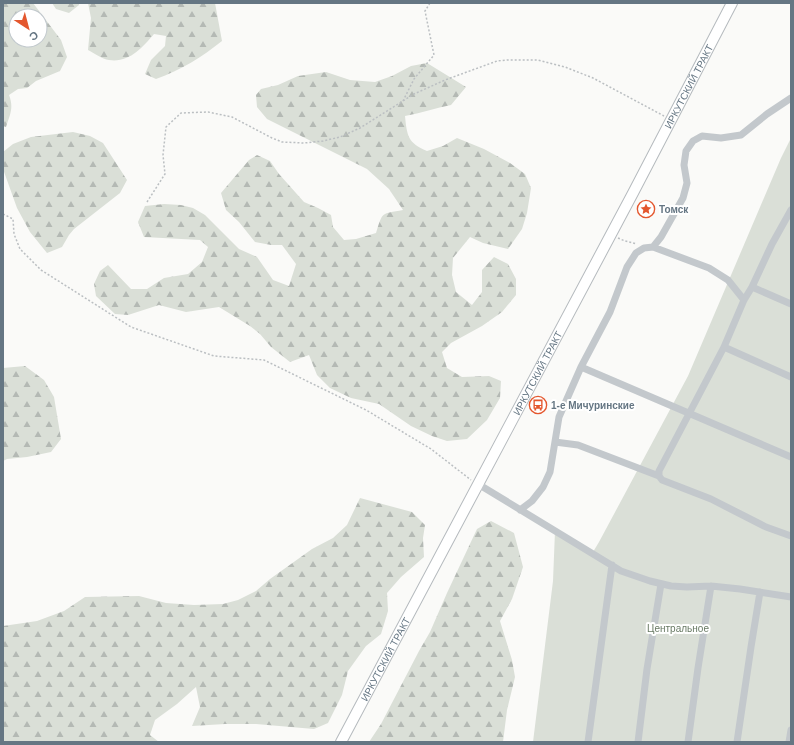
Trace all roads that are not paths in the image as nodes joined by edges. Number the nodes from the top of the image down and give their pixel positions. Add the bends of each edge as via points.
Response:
1 (732, 3) edge
2 (791, 98) edge
3 (791, 210) edge
4 (788, 225) edge
5 (653, 247) junction
6 (752, 287) junction
7 (744, 300) junction
8 (791, 304) edge
9 (724, 347) junction
10 (581, 367) junction
11 (791, 377) edge
12 (690, 414) junction
13 (555, 442) junction
14 (791, 457) edge
15 (659, 476) junction
16 (478, 484) junction
17 (520, 510) junction
18 (791, 536) edge
19 (612, 565) junction
20 (661, 584) junction
21 (711, 586) junction
22 (760, 592) junction
23 (791, 597) edge
24 (791, 730) edge
25 (341, 742) edge
26 (588, 742) edge
27 (638, 742) edge
28 (688, 742) edge
29 (738, 742) edge
30 (789, 742) edge

1 - 16 main road, ИРКУТСКИЙ ТРАКТ
2 - 5 street via 741,135 721,138 702,136 693,141 686,151 684,165 687,183 683,198
3 - 4 street
4 - 6 street via 772,244
5 - 7 street via 709,268 728,280
5 - 10 street via 644,248 636,253 627,267 610,312
6 - 7 street
6 - 8 street
7 - 9 street
9 - 11 street
9 - 12 street
10 - 12 street
10 - 13 street via 559,418
12 - 14 street
12 - 15 street
13 - 15 street via 578,445
13 - 17 street via 550,472 543,487 532,501
15 - 18 street via 662,480 711,499 766,527
16 - 17 street
16 - 25 main road, ИРКУТСКИЙ ТРАКТ
17 - 19 street
19 - 20 street via 621,571
19 - 26 street
20 - 21 street
20 - 27 street via 646,669
21 - 22 street
21 - 28 street
22 - 23 street
22 - 29 street
24 - 30 street

